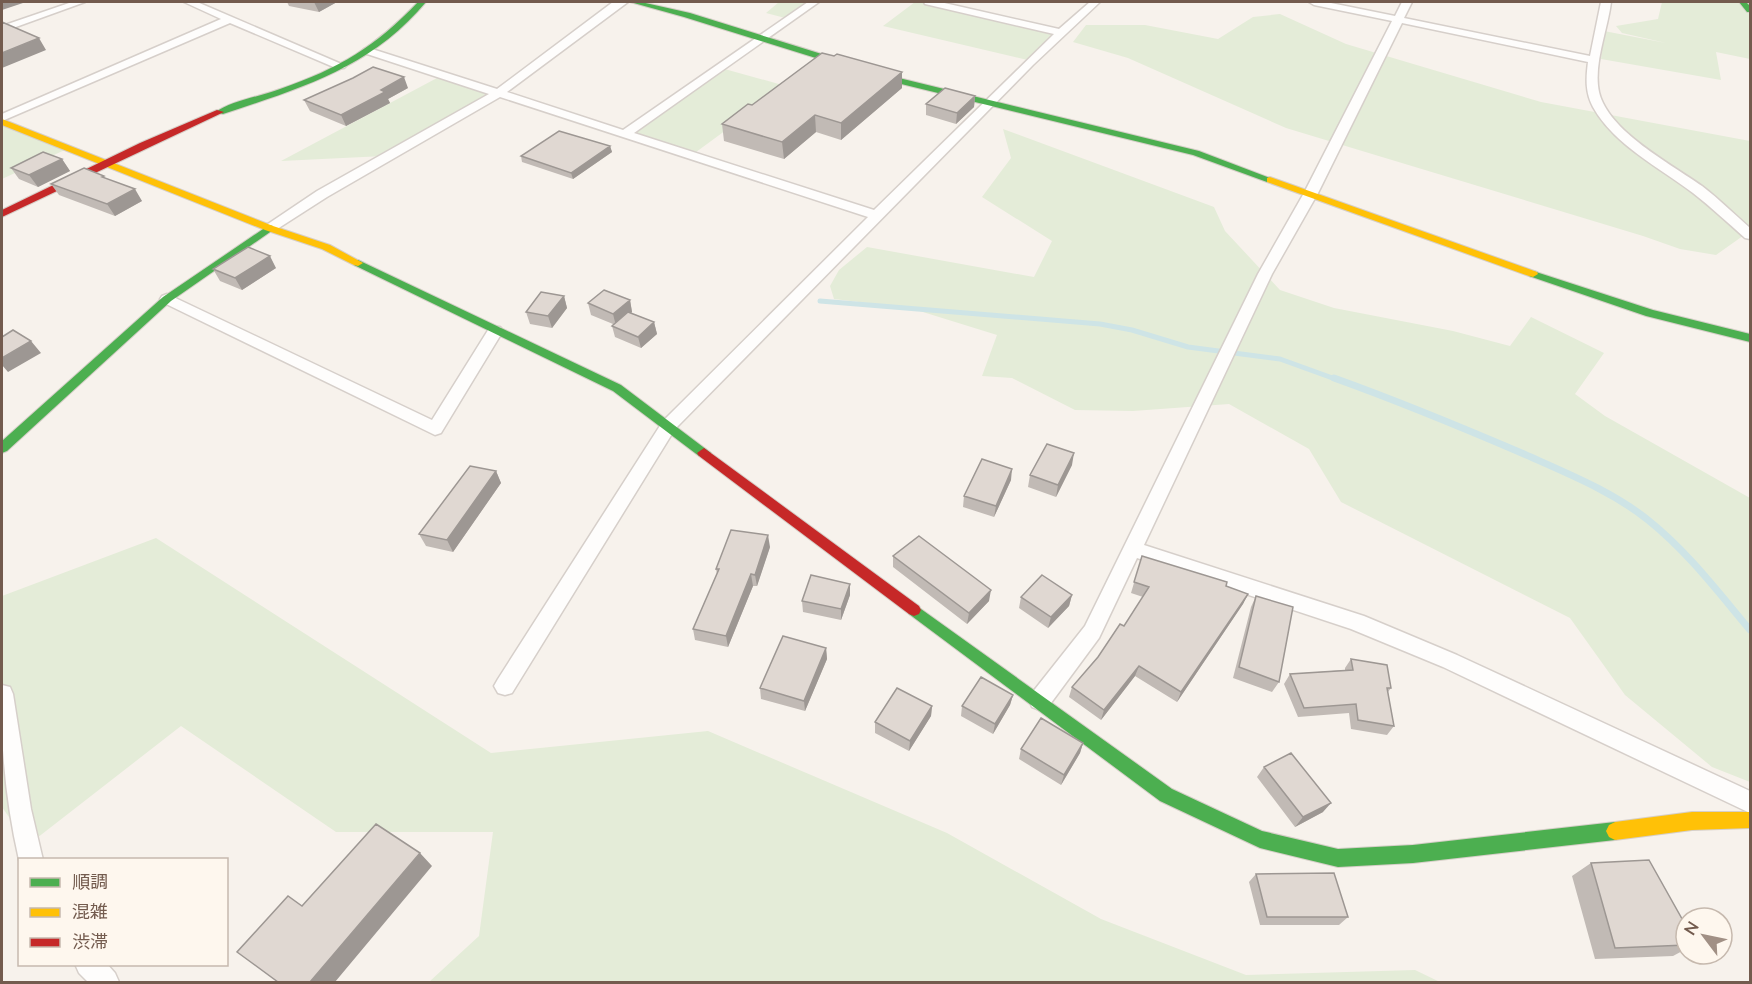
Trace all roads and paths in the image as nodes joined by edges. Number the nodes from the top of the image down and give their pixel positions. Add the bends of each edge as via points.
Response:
1 (80, 2) edge
2 (189, 2) edge
3 (422, 2) edge
4 (619, 2) edge
5 (634, 2) edge
6 (814, 2) edge
7 (929, 2) edge
8 (1095, 2) edge
9 (1314, 2) edge
10 (1407, 2) edge
11 (1606, 2) edge
12 (1742, 2) edge
13 (1750, 10) edge
14 (230, 19) junction
15 (1398, 19) junction
16 (2, 30) edge
17 (1062, 33) junction
18 (761, 38) junction
19 (368, 51) junction
20 (1595, 60) junction
21 (340, 66) junction
22 (292, 87) junction
23 (499, 93) junction
24 (991, 104) junction
25 (2, 120) edge
26 (222, 127) dead end
27 (626, 134) junction
28 (105, 162) junction
29 (148, 162) dead end
30 (129, 172) junction
31 (1311, 193) junction
32 (2, 214) edge
33 (878, 216) junction
34 (269, 228) junction
35 (1750, 235) edge
36 (167, 299) junction
37 (495, 331) junction
38 (1750, 338) edge
39 (669, 424) junction
40 (2, 448) edge
41 (1131, 548) junction
42 (505, 686) dead end
43 (2, 694) edge
44 (1040, 700) junction
45 (1750, 801) edge
46 (1750, 820) edge
47 (31, 858) edge
48 (90, 966) edge
49 (106, 982) edge

1 - 16 street
2 - 14 street
3 - 19 main road
4 - 23 street
5 - 18 main road
6 - 18 street
7 - 17 street
8 - 17 street
9 - 15 street
10 - 15 street
11 - 20 street
12 - 13 main road
14 - 21 street
14 - 25 street
15 - 20 street
15 - 31 street
17 - 24 street
18 - 24 main road via 896,80
18 - 27 street
19 - 21 main road
19 - 23 street
20 - 35 street via 1593,92 1604,113 1628,140 1700,192
21 - 22 main road
22 - 26 main road via 285,96
22 - 28 main road via 231,107
23 - 27 street
23 - 34 street
24 - 31 main road via 1196,153
24 - 33 street
25 - 28 main road
27 - 33 street
28 - 30 main road
28 - 32 main road
29 - 30 main road
30 - 34 main road
31 - 38 main road via 1586,293
31 - 41 street via 1265,274
33 - 39 street
34 - 36 main road
34 - 37 main road via 326,248
36 - 37 street via 435,429
36 - 40 main road
37 - 39 main road via 617,388
39 - 42 street
39 - 44 main road via 865,574
41 - 44 street via 1092,632
41 - 45 street via 1357,622 1450,661
43 - 47 street
44 - 46 main road via 1166,795 1260,840 1338,858 1435,852 1692,821
48 - 49 street

